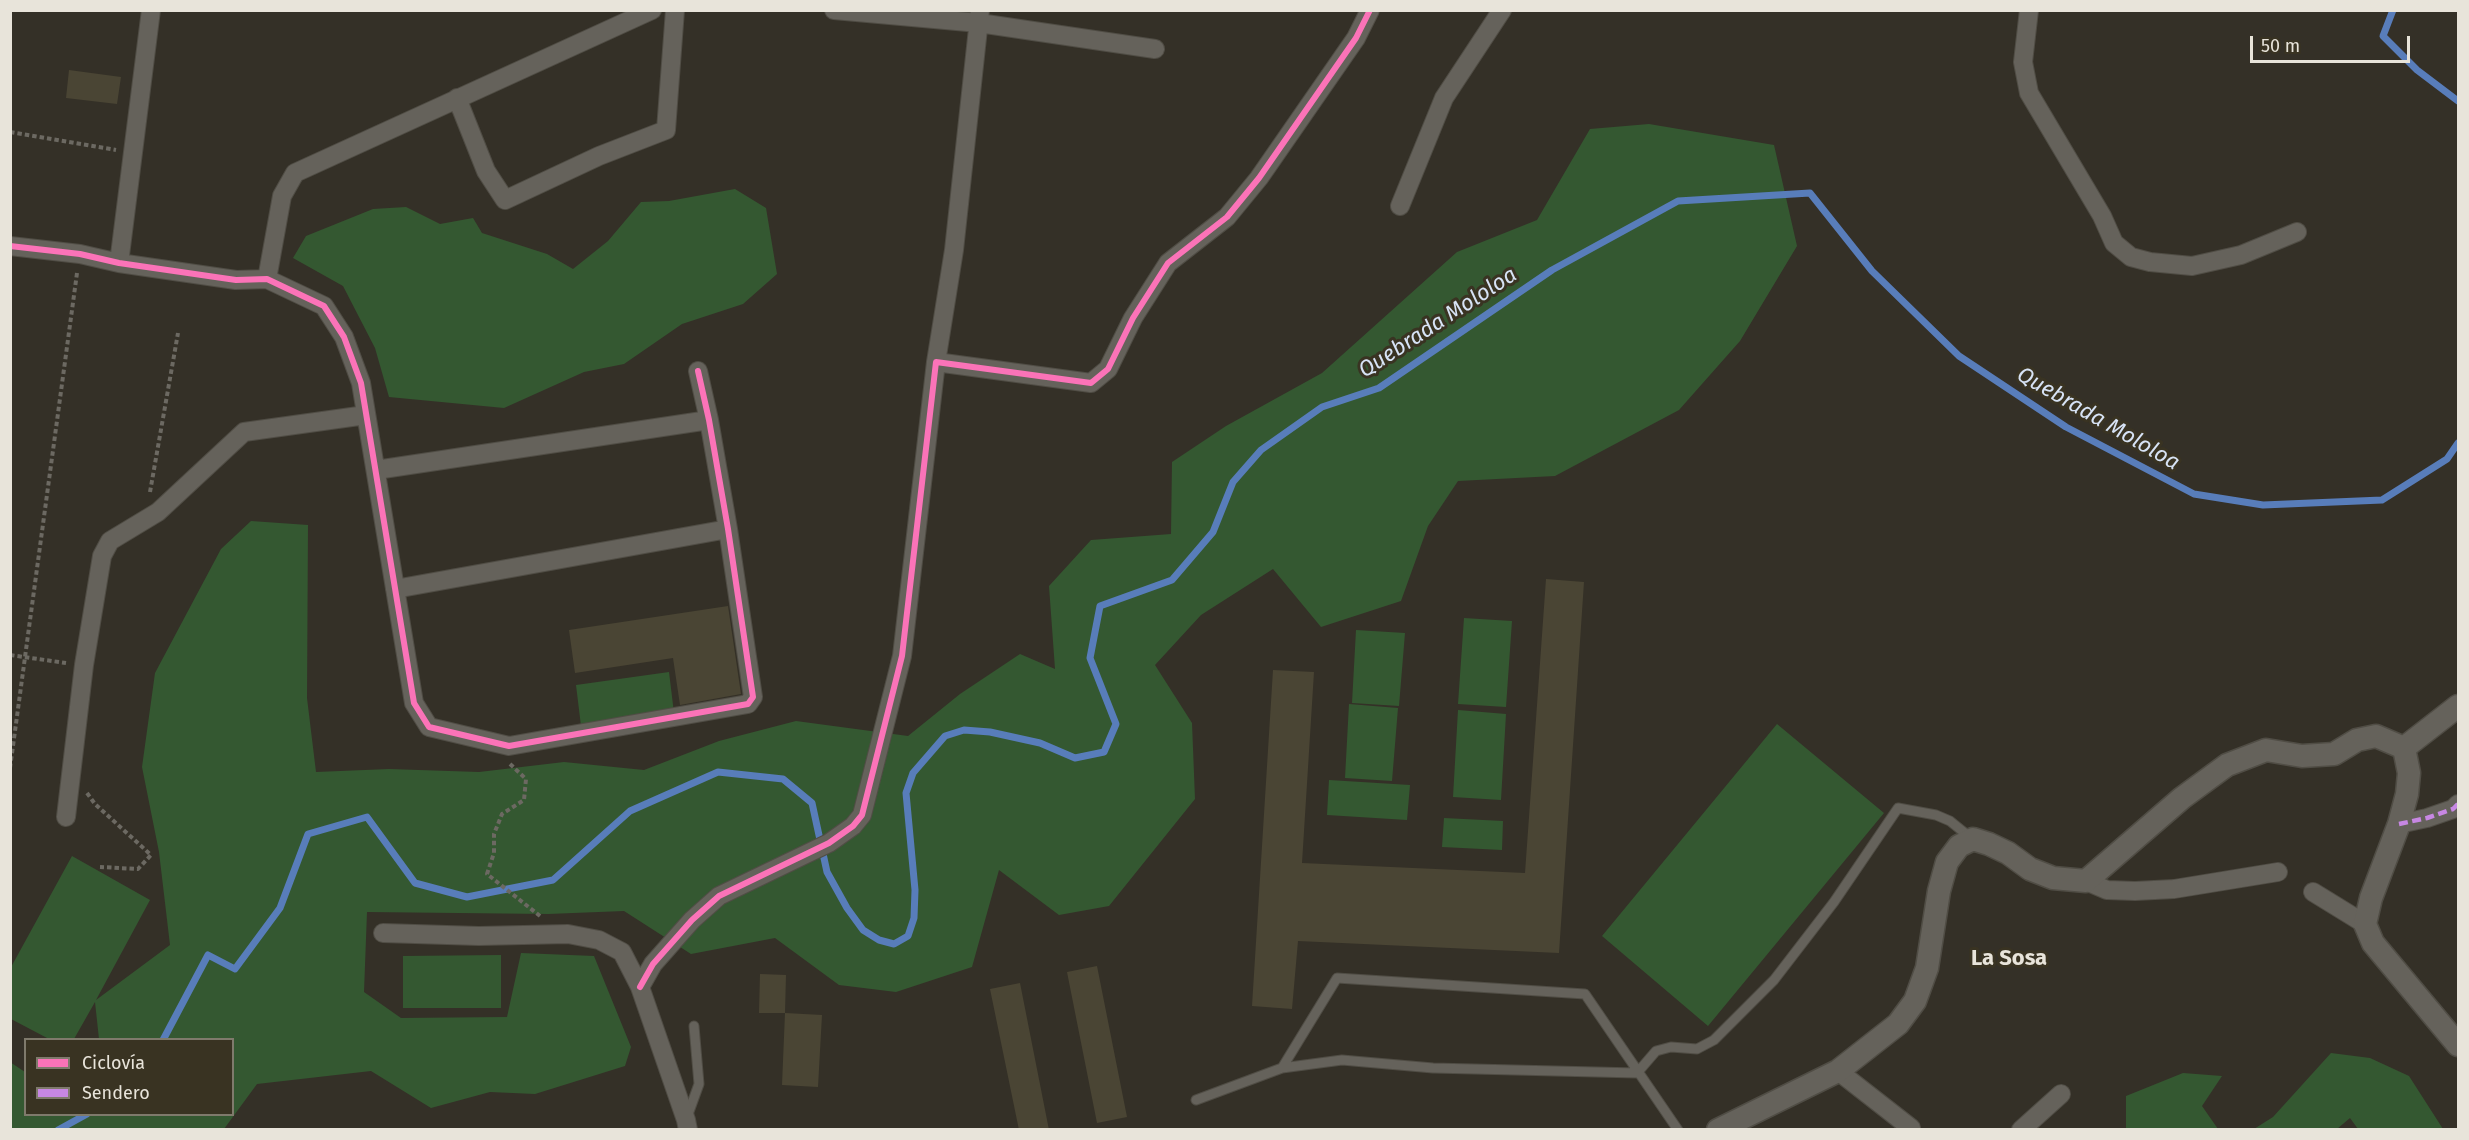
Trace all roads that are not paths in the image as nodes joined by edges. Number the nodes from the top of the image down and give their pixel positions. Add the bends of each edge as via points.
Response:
1 (151, 10) edge
2 (652, 10) edge
3 (675, 10) edge
4 (834, 10) edge
5 (1370, 10) edge
6 (1503, 10) edge
7 (2030, 10) edge
8 (979, 17) edge
9 (1155, 49) dead end
10 (458, 98) junction
11 (1400, 206) dead end
12 (2296, 232) dead end
13 (10, 246) edge
14 (119, 263) junction
15 (267, 279) junction
16 (936, 362) junction
17 (698, 371) dead end
18 (366, 414) junction
19 (709, 420) junction
20 (376, 470) junction
21 (728, 529) junction
22 (395, 589) junction
23 (2458, 706) edge
24 (2404, 748) junction
25 (2458, 804) edge
26 (66, 817) dead end
27 (2399, 824) junction
28 (1973, 839) junction
29 (2278, 872) dead end
30 (2086, 881) junction
31 (2313, 892) dead end
32 (2366, 924) junction
33 (383, 933) dead end
34 (640, 987) junction
35 (694, 1026) dead end
36 (2458, 1045) edge
37 (1282, 1068) junction
38 (1838, 1071) junction
39 (1638, 1073) junction
40 (2061, 1094) dead end
41 (1196, 1100) dead end
42 (687, 1125) edge
43 (1911, 1129) edge
44 (1678, 1130) edge
45 (1718, 1130) edge
46 (2021, 1130) edge

1 - 14 street
2 - 10 street
3 - 10 street via 666,130 505,200 486,171
4 - 8 street
5 - 16 street via 1356,38 1259,178 1227,217 1168,263 1133,318 1108,369 1100,376 1091,383
6 - 11 street via 1444,98
7 - 12 street via 2023,62 2029,93 2114,243 2131,257 2192,266 2241,255
8 - 9 street
8 - 16 street via 954,250
10 - 15 street via 295,173 282,196
13 - 14 street
14 - 15 street via 237,279
15 - 18 street via 324,306 344,337 361,383
16 - 34 street via 902,656 862,815 829,843 719,896 653,964
17 - 19 street
18 - 20 street
18 - 26 street via 244,432 158,512 111,541 102,556 84,665
19 - 20 street
19 - 21 street
20 - 22 street
21 - 22 street
21 - 22 street via 752,687 753,697 748,704 510,746 429,727 414,703
23 - 24 street
24 - 27 street via 2409,773
24 - 30 street via 2376,736 2357,740 2334,754 2302,756 2266,750 2227,765 2182,798
25 - 27 street via 2427,818
27 - 32 street via 2371,898
28 - 30 street via 2053,878
28 - 38 street via 1959,846 1947,862 1927,968 1915,1001 1898,1024
28 - 39 lane via 1936,815 1898,808 1834,902 1767,987 1714,1041 1697,1049 1671,1047 1656,1051
29 - 30 street via 2174,889 2107,890
31 - 32 street
32 - 36 street via 2373,943
33 - 34 street via 568,934 599,940 622,952
34 - 42 street
35 - 42 lane via 699,1084
37 - 39 lane via 1342,1060 1433,1068
37 - 39 lane via 1337,978 1585,994
37 - 41 lane
38 - 43 street
38 - 45 street
39 - 44 lane
40 - 46 street

